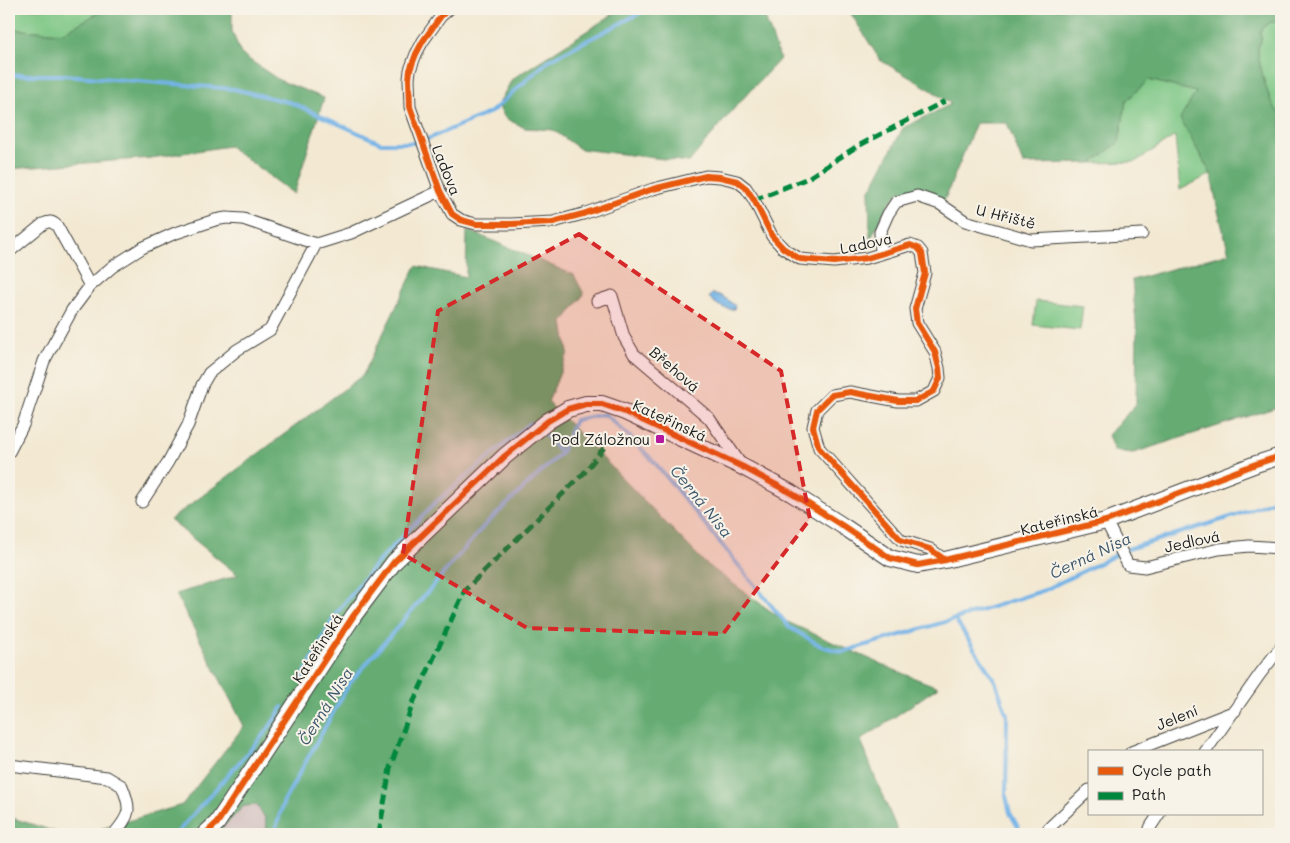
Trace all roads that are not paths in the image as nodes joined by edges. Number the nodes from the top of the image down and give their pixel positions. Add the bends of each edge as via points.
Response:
1 (448, 9) edge
2 (440, 191) junction
3 (1142, 234) dead end
4 (316, 244) junction
5 (9, 252) edge
6 (881, 254) junction
7 (90, 286) junction
8 (597, 301) dead end
9 (10, 446) edge
10 (1281, 456) edge
11 (743, 467) junction
12 (142, 502) dead end
13 (1106, 521) junction
14 (1281, 548) edge
15 (945, 560) junction
16 (1281, 647) edge
17 (1235, 711) junction
18 (1136, 750) edge
19 (1206, 750) edge
20 (9, 765) edge
21 (1088, 791) edge
22 (1157, 816) edge
23 (114, 834) edge
24 (205, 834) edge
25 (1045, 834) edge
26 (1148, 834) edge

1 - 2 street, Ladova via 423,41 409,79 410,107
2 - 4 street via 351,233
2 - 6 street, Ladova via 452,214 461,220 476,224 553,222 653,189 694,178 720,177 737,181 746,188 772,236 800,259 834,262
3 - 6 street, U Hřiště via 1030,240 965,221 940,204 917,196 896,202 888,214 880,232
4 - 7 street via 243,219 215,220 142,248
4 - 12 street via 270,330 237,350 210,373 202,385 188,425
5 - 7 street via 43,224 54,222
6 - 15 street, Ladova via 910,245 922,253 925,273 915,309 917,323 935,352 940,378 934,391 916,401 850,392 832,395 817,410 813,427 820,448 901,540 930,549
7 - 9 street via 72,310 44,361 23,425
8 - 11 street, Břehová via 612,296 624,337 634,354 709,418
10 - 13 street, Kateřinská
11 - 15 street, Kateřinská via 791,493 890,558 918,564
11 - 24 street, Kateřinská via 602,404 568,409 548,421 505,456 394,562 354,615 217,824
13 - 14 street, Jedlová via 1128,565 1145,566 1219,549 1248,546
13 - 15 street, Kateřinská
16 - 17 street
17 - 18 street, Jelení
17 - 19 street
20 - 23 street via 107,777 122,786 128,810
21 - 25 street
22 - 26 street

